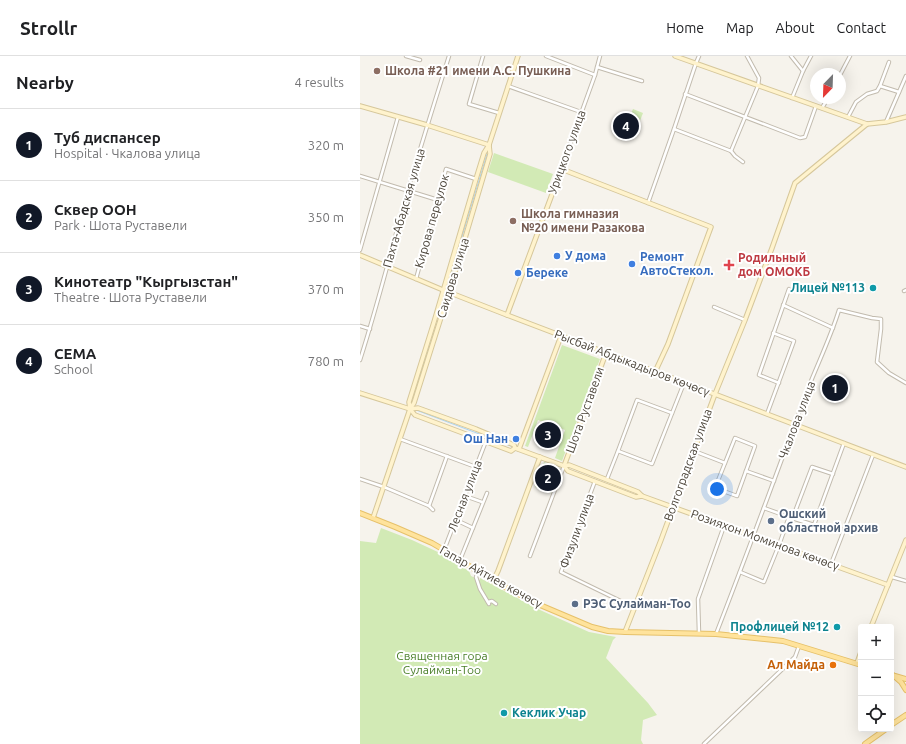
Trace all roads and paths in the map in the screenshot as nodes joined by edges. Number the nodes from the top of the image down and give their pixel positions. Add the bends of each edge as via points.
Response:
1 (406, 56) edge
2 (449, 56) edge
3 (483, 56) edge
4 (518, 56) edge
5 (546, 56) edge
6 (600, 56) edge
7 (675, 56) edge
8 (698, 56) edge
9 (747, 56) edge
10 (791, 56) edge
11 (811, 56) edge
12 (850, 56) edge
13 (420, 60) dead end
14 (889, 62) dead end
15 (696, 63) junction
16 (597, 67) junction
17 (844, 68) edge
18 (803, 71) junction
19 (595, 75) junction
20 (906, 76) edge
21 (642, 81) dead end
22 (508, 85) junction
23 (758, 86) junction
24 (880, 86) junction
25 (899, 92) junction
26 (685, 94) junction
27 (792, 98) junction
28 (824, 104) edge
29 (360, 106) edge
30 (816, 106) junction
31 (822, 108) junction
32 (581, 112) junction
33 (499, 113) junction
34 (398, 117) junction
35 (848, 117) junction
36 (906, 117) edge
37 (746, 118) junction
38 (886, 122) junction
39 (867, 124) junction
40 (427, 125) junction
41 (674, 129) junction
42 (489, 145) junction
43 (732, 151) junction
44 (743, 162) dead end
45 (560, 173) junction
46 (360, 176) edge
47 (476, 179) junction
48 (379, 182) junction
49 (408, 191) junction
50 (438, 200) junction
51 (648, 203) junction
52 (360, 250) edge
53 (360, 255) edge
54 (387, 266) junction
55 (416, 279) junction
56 (789, 289) dead end
57 (443, 290) junction
58 (450, 292) junction
59 (783, 305) junction
60 (714, 307) dead end
61 (507, 315) junction
62 (745, 320) junction
63 (360, 326) edge
64 (833, 328) junction
65 (370, 329) junction
66 (773, 333) junction
67 (561, 336) junction
68 (606, 353) junction
69 (360, 360) edge
70 (655, 372) junction
71 (684, 383) junction
72 (779, 383) junction
73 (906, 383) edge
74 (360, 393) edge
75 (715, 394) junction
76 (410, 409) junction
77 (672, 413) junction
78 (768, 414) junction
79 (795, 425) junction
80 (400, 439) junction
81 (486, 441) junction
82 (844, 443) junction
83 (517, 448) junction
84 (618, 451) junction
85 (694, 451) junction
86 (874, 454) junction
87 (447, 456) junction
88 (540, 457) junction
89 (725, 463) junction
90 (564, 466) junction
91 (476, 467) junction
92 (906, 467) edge
93 (746, 471) junction
94 (833, 474) junction
95 (360, 479) edge
96 (607, 479) junction
97 (595, 481) junction
98 (774, 482) junction
99 (384, 487) junction
100 (487, 493) dead end
101 (465, 496) junction
102 (642, 496) junction
103 (482, 502) junction
104 (429, 506) junction
105 (673, 507) junction
106 (764, 508) junction
107 (433, 510) dead end
108 (360, 513) edge
109 (789, 517) junction
110 (373, 518) junction
111 (793, 518) junction
112 (456, 520) junction
113 (724, 526) junction
114 (473, 528) junction
115 (753, 537) junction
116 (906, 540) edge
117 (779, 546) junction
118 (444, 550) junction
119 (530, 556) dead end
120 (460, 560) junction
121 (831, 564) junction
122 (478, 572) junction
123 (740, 572) junction
124 (892, 577) junction
125 (493, 581) junction
126 (906, 581) edge
127 (888, 585) junction
128 (496, 604) dead end
129 (634, 608) junction
130 (872, 624) edge
131 (625, 632) junction
132 (699, 633) junction
133 (716, 634) junction
134 (799, 646) junction
135 (858, 664) edge
136 (894, 675) edge
137 (894, 676) edge
138 (894, 676) edge
139 (906, 679) edge
140 (906, 683) edge
141 (906, 690) edge
142 (906, 714) edge
143 (894, 723) edge
144 (882, 732) edge
145 (704, 744) edge
146 (865, 744) edge

1 - 13 street
2 - 40 street, Пахта-Абадская улица
3 - 33 street via 469,104
4 - 22 street, Саидова улица
5 - 19 street
6 - 16 street, Урицкого улица
7 - 15 street
8 - 15 street
9 - 23 street via 759,78
10 - 18 street
11 - 18 street
12 - 17 street
14 - 24 street
15 - 23 street
15 - 26 street
16 - 19 street, Урицкого улица
16 - 21 street
18 - 27 street
19 - 32 street, Урицкого улица
20 - 25 street
22 - 32 street
22 - 33 street, Саидова улица
23 - 27 street
23 - 37 street
24 - 25 street
24 - 35 street via 877,91 856,102
25 - 38 street
26 - 37 street
26 - 41 street
27 - 30 street
28 - 31 street
29 - 34 street
30 - 31 street
30 - 37 street via 803,138
31 - 35 street
32 - 45 street, Урицкого улица
33 - 42 street, Саидова улица
34 - 40 street
34 - 48 street
35 - 39 street
36 - 38 street
37 - 43 street
38 - 39 street
39 - 62 street, Волгоградская улица via 795,183
40 - 42 street
40 - 49 street, Пахта-Абадская улица
41 - 43 street
41 - 51 street
42 - 47 street, Саидова улица
42 - 58 street, Саидова улица via 490,154
43 - 44 street
45 - 51 street via 564,170
45 - 61 street, Урицкого улица
46 - 48 street
47 - 50 street, Кирова переулок via 446,169
47 - 57 street, Саидова улица
48 - 49 street
48 - 52 street
49 - 50 street
49 - 54 street, Пахта-Абадская улица
50 - 55 street, Кирова переулок
51 - 70 street via 711,227 668,344
53 - 54 street, Рысбай Абдыкадыров көчөсү
54 - 55 street, Рысбай Абдыкадыров көчөсү
54 - 65 street, Пахта-Абадская улица
55 - 57 street, Рысбай Абдыкадыров көчөсү
56 - 59 street
57 - 58 street, Рысбай Абдыкадыров көчөсү
57 - 76 street, Саидова улица via 409,402
58 - 61 street, Рысбай Абдыкадыров көчөсү
58 - 76 street, Саидова улица via 414,404
59 - 64 street
59 - 66 street
60 - 62 street
61 - 67 street, Рысбай Абдыкадыров көчөсү
62 - 75 street, Волгоградская улица
63 - 65 street
64 - 73 street, Чкалова улица via 839,310 881,319 877,362
64 - 79 street, Чкалова улица
65 - 69 street, Пахта-Абадская улица
66 - 72 street via 759,375
66 - 72 street via 794,341
67 - 68 street, Рысбай Абдыкадыров көчөсү
67 - 83 street
68 - 70 street, Рысбай Абдыкадыров көчөсү
68 - 90 street, Шота Руставели
70 - 71 street, Рысбай Абдыкадыров көчөсү
71 - 75 street, Рысбай Абдыкадыров көчөсү
71 - 77 street
72 - 78 street
74 - 76 street, Розияхон Моминова көчөсү
75 - 78 street, Рысбай Абдыкадыров көчөсү
75 - 85 street, Волгоградская улица
76 - 80 street, Саидова улица
76 - 81 street, Розияхон Моминова көчөсү via 415,415
76 - 83 street, Розияхон Моминова көчөсү via 418,408
77 - 84 street via 652,464
77 - 84 street via 637,400
78 - 79 street, Рысбай Абдыкадыров көчөсү
79 - 82 street, Рысбай Абдыкадыров көчөсү
79 - 98 street, Чкалова улица
80 - 87 street
80 - 99 street, Саидова улица
81 - 83 street, Розияхон Моминова көчөсү via 510,451
81 - 91 street, Лесная улица
82 - 86 street, Рысбай Абдыкадыров көчөсү
82 - 94 street
83 - 88 street, Розияхон Моминова көчөсү
84 - 96 street
85 - 89 street
85 - 105 street, Волгоградская улица
86 - 92 street, Рысбай Абдыкадыров көчөсү
86 - 121 street
87 - 91 street
87 - 104 street
88 - 90 street, Розияхон Моминова көчөсү
88 - 125 street
89 - 93 street via 735,438 755,446
89 - 93 street via 715,488 737,496
90 - 96 street, Розияхон Моминова көчөсү via 569,465
90 - 97 street, Розияхон Моминова көчөсү via 568,471
90 - 119 street
91 - 101 street, Лесная улица
93 - 98 street
94 - 111 street via 812,467
94 - 111 street via 814,525
95 - 99 street
96 - 102 street, Розияхон Моминова көчөсү
97 - 102 street, Розияхон Моминова көчөсү via 636,497
97 - 129 street, Физули улица via 561,572
98 - 106 street, Чкалова улица
99 - 104 street
99 - 110 street, Саидова улица
100 - 103 street
101 - 103 street
101 - 112 street, Лесная улица
102 - 105 street, Розияхон Моминова көчөсү
103 - 114 street
104 - 107 street
105 - 113 street, Розияхон Моминова көчөсү
105 - 129 street, Волгоградская улица
106 - 109 street
106 - 115 street, Чкалова улица
108 - 110 main road, Гапар Айтиев көчөсү
109 - 111 street
109 - 117 street
110 - 118 main road, Гапар Айтиев көчөсү
112 - 114 street
112 - 118 street, Лесная улица
113 - 115 street, Розияхон Моминова көчөсү
113 - 132 street via 698,599
114 - 120 street
115 - 117 street, Розияхон Моминова көчөсү
115 - 123 street, Чкалова улица
116 - 124 street
117 - 121 street, Розияхон Моминова көчөсү
117 - 123 street via 764,582
118 - 120 main road, Гапар Айтиев көчөсү
120 - 122 main road, Гапар Айтиев көчөсү
121 - 127 street, Розияхон Моминова көчөсү
122 - 125 main road, Гапар Айтиев көчөсү
122 - 128 street via 476,577 480,589 489,603 492,601
123 - 133 street, Чкалова улица
124 - 126 street
124 - 127 street
125 - 131 main road, Гапар Айтиев көчөсү via 587,625
127 - 130 street
129 - 131 street, Волгоградская улица
131 - 132 main road, Гапар Айтиев көчөсү
132 - 133 main road, Гапар Айтиев көчөсү
133 - 134 main road, Гапар Айтиев көчөсү via 783,641
134 - 135 main road, Гапар Айтиев көчөсү
134 - 145 street via 795,657
136 - 139 main road
137 - 140 main road
138 - 141 main road
142 - 143 main road
144 - 146 main road

